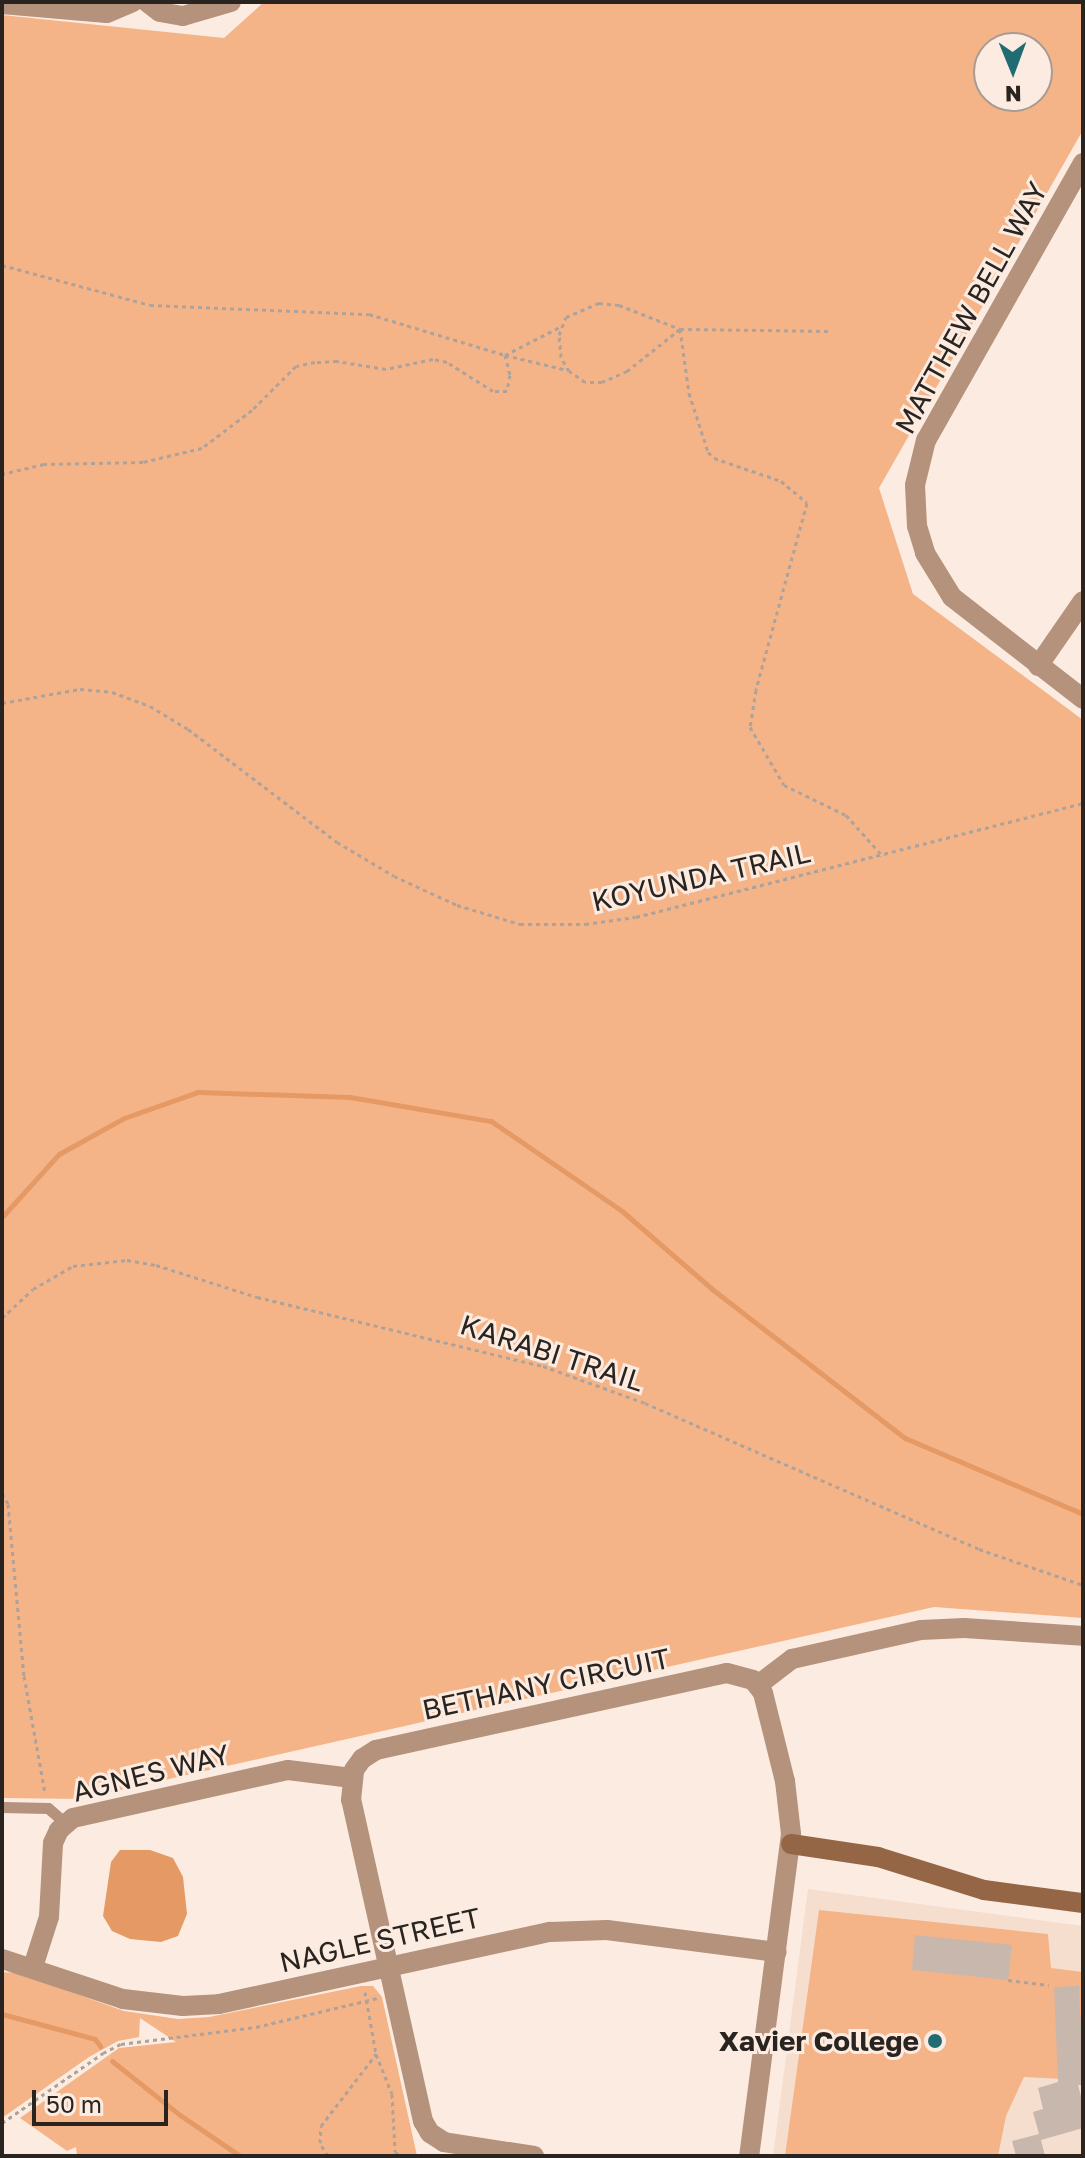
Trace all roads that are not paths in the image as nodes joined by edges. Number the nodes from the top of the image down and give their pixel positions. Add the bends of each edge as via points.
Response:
1 (133, 2) edge
2 (147, 2) edge
3 (231, 2) edge
4 (2, 4) edge
5 (1083, 163) edge
6 (1083, 601) edge
7 (1038, 666) junction
8 (1083, 699) edge
9 (1083, 1636) edge
10 (758, 1685) junction
11 (351, 1778) junction
12 (2, 1807) edge
13 (65, 1823) junction
14 (791, 1844) junction
15 (1083, 1903) edge
16 (777, 1952) junction
17 (2, 1959) edge
18 (33, 1967) junction
19 (389, 1967) junction
20 (534, 2156) edge
21 (749, 2156) edge

1 - 4 street via 107,13
2 - 3 street via 160,12 183,16
5 - 7 street, MATTHEW BELL WAY via 926,440 915,485 917,526 937,577 952,597
6 - 7 street
7 - 8 street, MATTHEW BELL WAY
9 - 10 street via 921,1630 792,1659
10 - 11 street, BETHANY CIRCUIT via 727,1673 392,1746 362,1759
10 - 14 street via 785,1781
11 - 13 street, AGNES WAY via 276,1772 81,1815
11 - 19 street via 351,1800
12 - 13 lane via 48,1808
13 - 18 street, AGNES WAY via 53,1843 49,1917
14 - 15 street via 878,1857 984,1890
14 - 16 street
16 - 19 street, NAGLE STREET via 586,1929 527,1936
16 - 21 street
17 - 18 street, NAGLE STREET
18 - 19 street, NAGLE STREET via 123,1999 183,2006 219,2004
19 - 20 street via 421,2115 430,2133 452,2145

